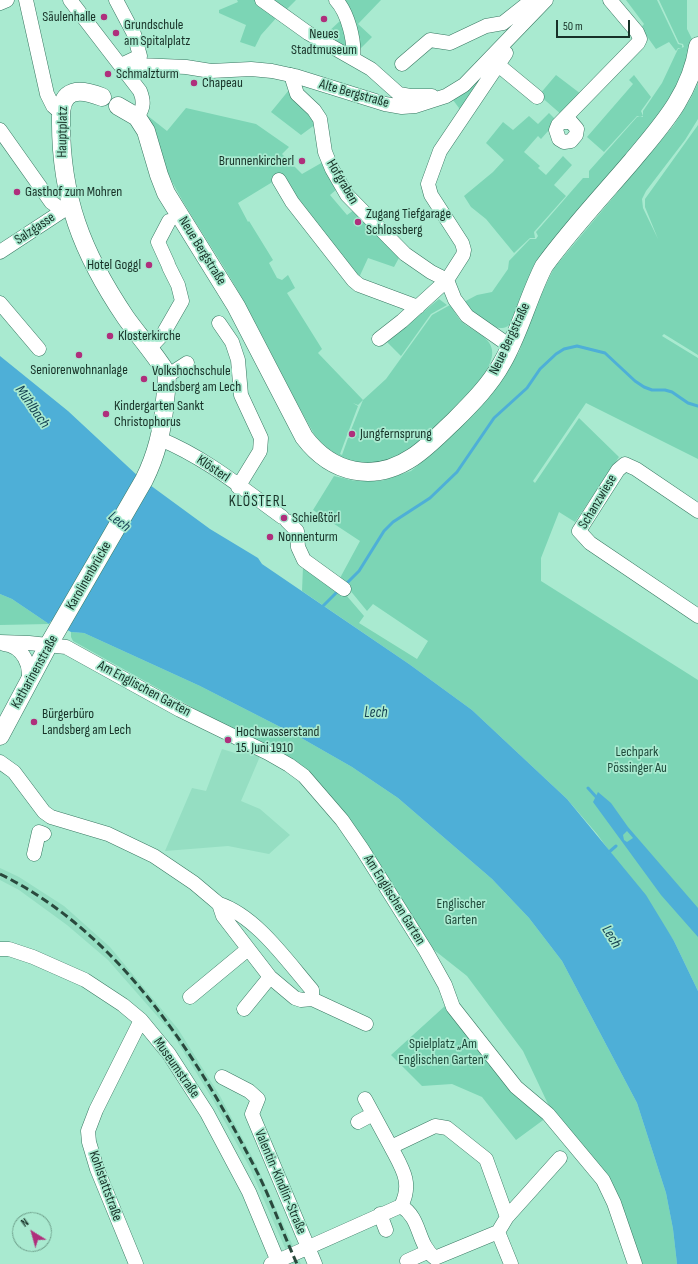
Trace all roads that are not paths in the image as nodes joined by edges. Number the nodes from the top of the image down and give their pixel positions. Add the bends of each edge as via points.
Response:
1 (7, 0) edge
2 (26, 0) edge
3 (70, 0) edge
4 (116, 0) edge
5 (262, 0) edge
6 (336, 0) edge
7 (546, 0) edge
8 (610, 0) edge
9 (0, 3) edge
10 (532, 7) edge
11 (698, 46) edge
12 (353, 58) junction
13 (402, 64) dead end
14 (497, 64) junction
15 (121, 68) junction
16 (291, 75) junction
17 (537, 97) dead end
18 (102, 98) dead end
19 (438, 100) junction
20 (118, 106) dead end
21 (61, 113) junction
22 (137, 117) junction
23 (563, 122) dead end
24 (2, 135) edge
25 (279, 180) dead end
26 (66, 208) junction
27 (168, 221) dead end
28 (0, 252) edge
29 (447, 280) junction
30 (0, 303) edge
31 (418, 307) junction
32 (219, 323) dead end
33 (378, 339) dead end
34 (510, 346) junction
35 (39, 349) dead end
36 (149, 349) junction
37 (187, 363) dead end
38 (167, 376) junction
39 (160, 439) junction
40 (238, 487) junction
41 (698, 511) edge
42 (342, 587) dead end
43 (698, 616) edge
44 (54, 637) junction
45 (0, 643) edge
46 (27, 685) junction
47 (0, 736) edge
48 (0, 762) edge
49 (44, 834) dead end
50 (34, 854) dead end
51 (219, 904) junction
52 (0, 949) edge
53 (248, 949) junction
54 (270, 977) junction
55 (190, 997) dead end
56 (312, 999) junction
57 (244, 1009) dead end
58 (141, 1020) junction
59 (366, 1024) dead end
60 (222, 1077) dead end
61 (365, 1099) dead end
62 (373, 1114) junction
63 (358, 1122) dead end
64 (391, 1147) junction
65 (560, 1158) dead end
66 (401, 1206) junction
67 (380, 1214) junction
68 (507, 1217) junction
69 (386, 1230) dead end
70 (498, 1232) junction
71 (308, 1248) junction
72 (418, 1258) edge
73 (276, 1263) edge
74 (136, 1264) edge
75 (315, 1264) edge
76 (511, 1264) edge
77 (635, 1264) edge

1 - 9 street
2 - 21 street via 47,94 53,106
3 - 15 street
4 - 15 street via 134,34 140,56
5 - 12 street via 308,33
6 - 12 street via 343,10 348,27 354,48
7 - 10 street, Alte Bergstraße
8 - 23 street via 640,39
10 - 13 street via 503,23 486,26 450,43 430,40
10 - 14 street via 530,23
10 - 19 street, Alte Bergstraße via 472,78
11 - 34 main road, Neue Bergstraße via 690,79 676,105 544,266
12 - 19 street via 384,75 402,95 431,95
14 - 17 street
14 - 29 street via 440,151 428,184 431,196 456,233 464,250
15 - 16 street, Alte Bergstraße via 139,65 219,71 257,69
15 - 22 street via 142,97 141,111
16 - 19 street, Alte Bergstraße via 396,106 416,106
16 - 29 street, Hofgraben via 297,94 320,118 325,152 347,195 404,254
18 - 21 main road, Hauptplatz via 87,92 72,93 64,98
20 - 22 main road
21 - 26 main road, Hauptplatz
22 - 34 main road, Neue Bergstraße via 148,137 166,193 236,306 302,432 318,453 334,464 353,471 379,472 414,457 476,398 491,380
24 - 26 street via 51,202
25 - 31 street via 292,202 353,280 359,285
26 - 28 street, Salzgasse
26 - 36 main road, Hauptplatz via 110,293
27 - 36 street via 158,242 178,285 182,301 162,334
29 - 31 street
29 - 34 street via 455,301 467,316
30 - 35 street
31 - 33 street
32 - 40 street via 232,342 238,360 241,395 261,438 260,451
36 - 38 main road, Hauptplatz
37 - 38 street
38 - 39 main road, Karolinenbrücke
39 - 40 street, Klösterl via 210,464
39 - 44 main road, Karolinenbrücke via 144,480
40 - 42 street, Klösterl via 288,522 298,534 299,552 304,560
41 - 43 street, Schanzwiese via 625,464 618,470 578,531 590,543
44 - 45 street, Am Englischen Garten
44 - 46 main road, Katharinenstraße
44 - 77 street, Am Englischen Garten via 66,647 180,710 293,767 308,781 342,820 362,849 426,951 456,1011 516,1087 548,1114 603,1180 614,1203
45 - 46 street via 13,646 24,657 30,668
46 - 47 main road, Katharinenstraße
48 - 51 street via 14,772 44,812 108,834 154,856 194,883
49 - 50 street via 40,832
51 - 53 street via 223,916
51 - 56 street via 232,909 255,927 312,990
52 - 58 street, Museumstraße via 9,949 32,957 85,980 123,1004
53 - 54 street
53 - 55 street
54 - 56 street via 295,998
54 - 57 street
56 - 59 street
58 - 73 street, Museumstraße via 169,1054 207,1113 249,1192
58 - 74 street, Kohlstattstraße via 88,1131 97,1169
60 - 71 street, Valentin-Kindlin-Straße via 249,1090 258,1099 252,1114
61 - 62 street
62 - 63 street
62 - 64 street
64 - 66 street via 406,1180 406,1196
64 - 68 street via 435,1126 447,1128 486,1159
65 - 68 street
66 - 67 street
66 - 72 street via 411,1212
67 - 69 street
67 - 71 street
68 - 70 street
70 - 72 street via 435,1258
70 - 76 street
71 - 73 street
71 - 75 street, Valentin-Kindlin-Straße

